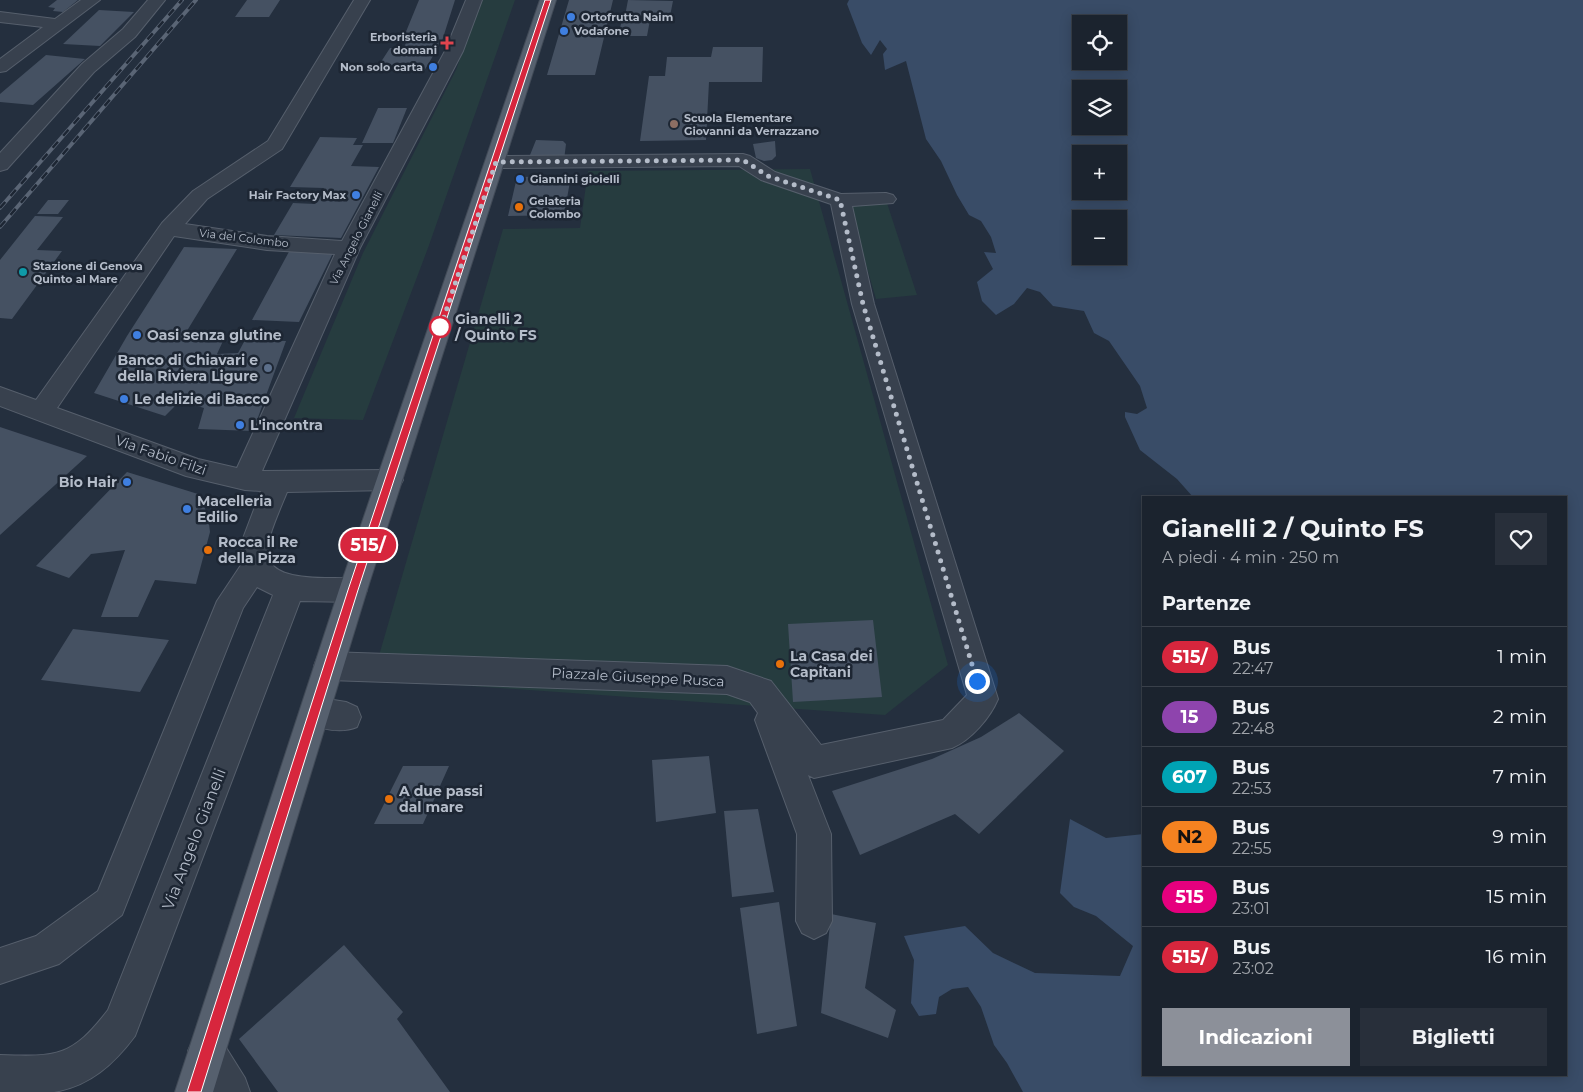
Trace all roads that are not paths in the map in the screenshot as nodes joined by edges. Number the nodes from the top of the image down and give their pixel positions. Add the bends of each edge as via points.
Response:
1 (92, 0) edge
2 (157, 0) edge
3 (362, 0) edge
4 (474, 0) edge
5 (548, 0) edge
6 (0, 17) edge
7 (57, 24) junction
8 (0, 67) edge
9 (496, 162) junction
10 (0, 165) edge
11 (886, 199) dead end
12 (840, 200) junction
13 (169, 228) junction
14 (349, 248) junction
15 (0, 396) edge
16 (41, 412) junction
17 (245, 480) junction
18 (390, 480) junction
19 (278, 482) junction
20 (255, 568) junction
21 (290, 589) junction
22 (353, 590) junction
23 (329, 666) junction
24 (760, 690) junction
25 (814, 921) dead end
26 (0, 966) edge
27 (207, 1051) junction
28 (0, 1074) edge
29 (67, 1081) edge
30 (194, 1092) edge
31 (232, 1092) edge

1 - 7 street
2 - 10 street via 129,33 88,68
3 - 13 street via 275,145 200,196
4 - 14 street, Via Angelo Gianelli via 454,51
5 - 9 main road
6 - 7 street
7 - 8 street
9 - 12 street via 743,160 768,176
9 - 18 main road
11 - 12 street
12 - 24 street via 863,304 982,699 952,733 814,762
13 - 14 street, Via del Colombo via 267,244
13 - 16 street
14 - 17 street, Via Angelo Gianelli
15 - 16 street, Via Fabio Filzi
16 - 17 street, Via Fabio Filzi via 195,469
17 - 19 street, Via Fabio Filzi
18 - 19 street, Via Fabio Filzi
18 - 22 main road
19 - 20 street via 257,536
20 - 21 street via 267,580
20 - 26 street via 231,601 110,902 46,951
21 - 22 street
21 - 29 street, Via Angelo Gianelli via 122,1023 108,1043
22 - 23 main road
23 - 24 street, Piazzale Giuseppe Rusca via 727,680
23 - 27 main road via 331,715
24 - 25 street via 814,834
27 - 30 main road
27 - 31 street
28 - 29 street, Via Angelo Gianelli

